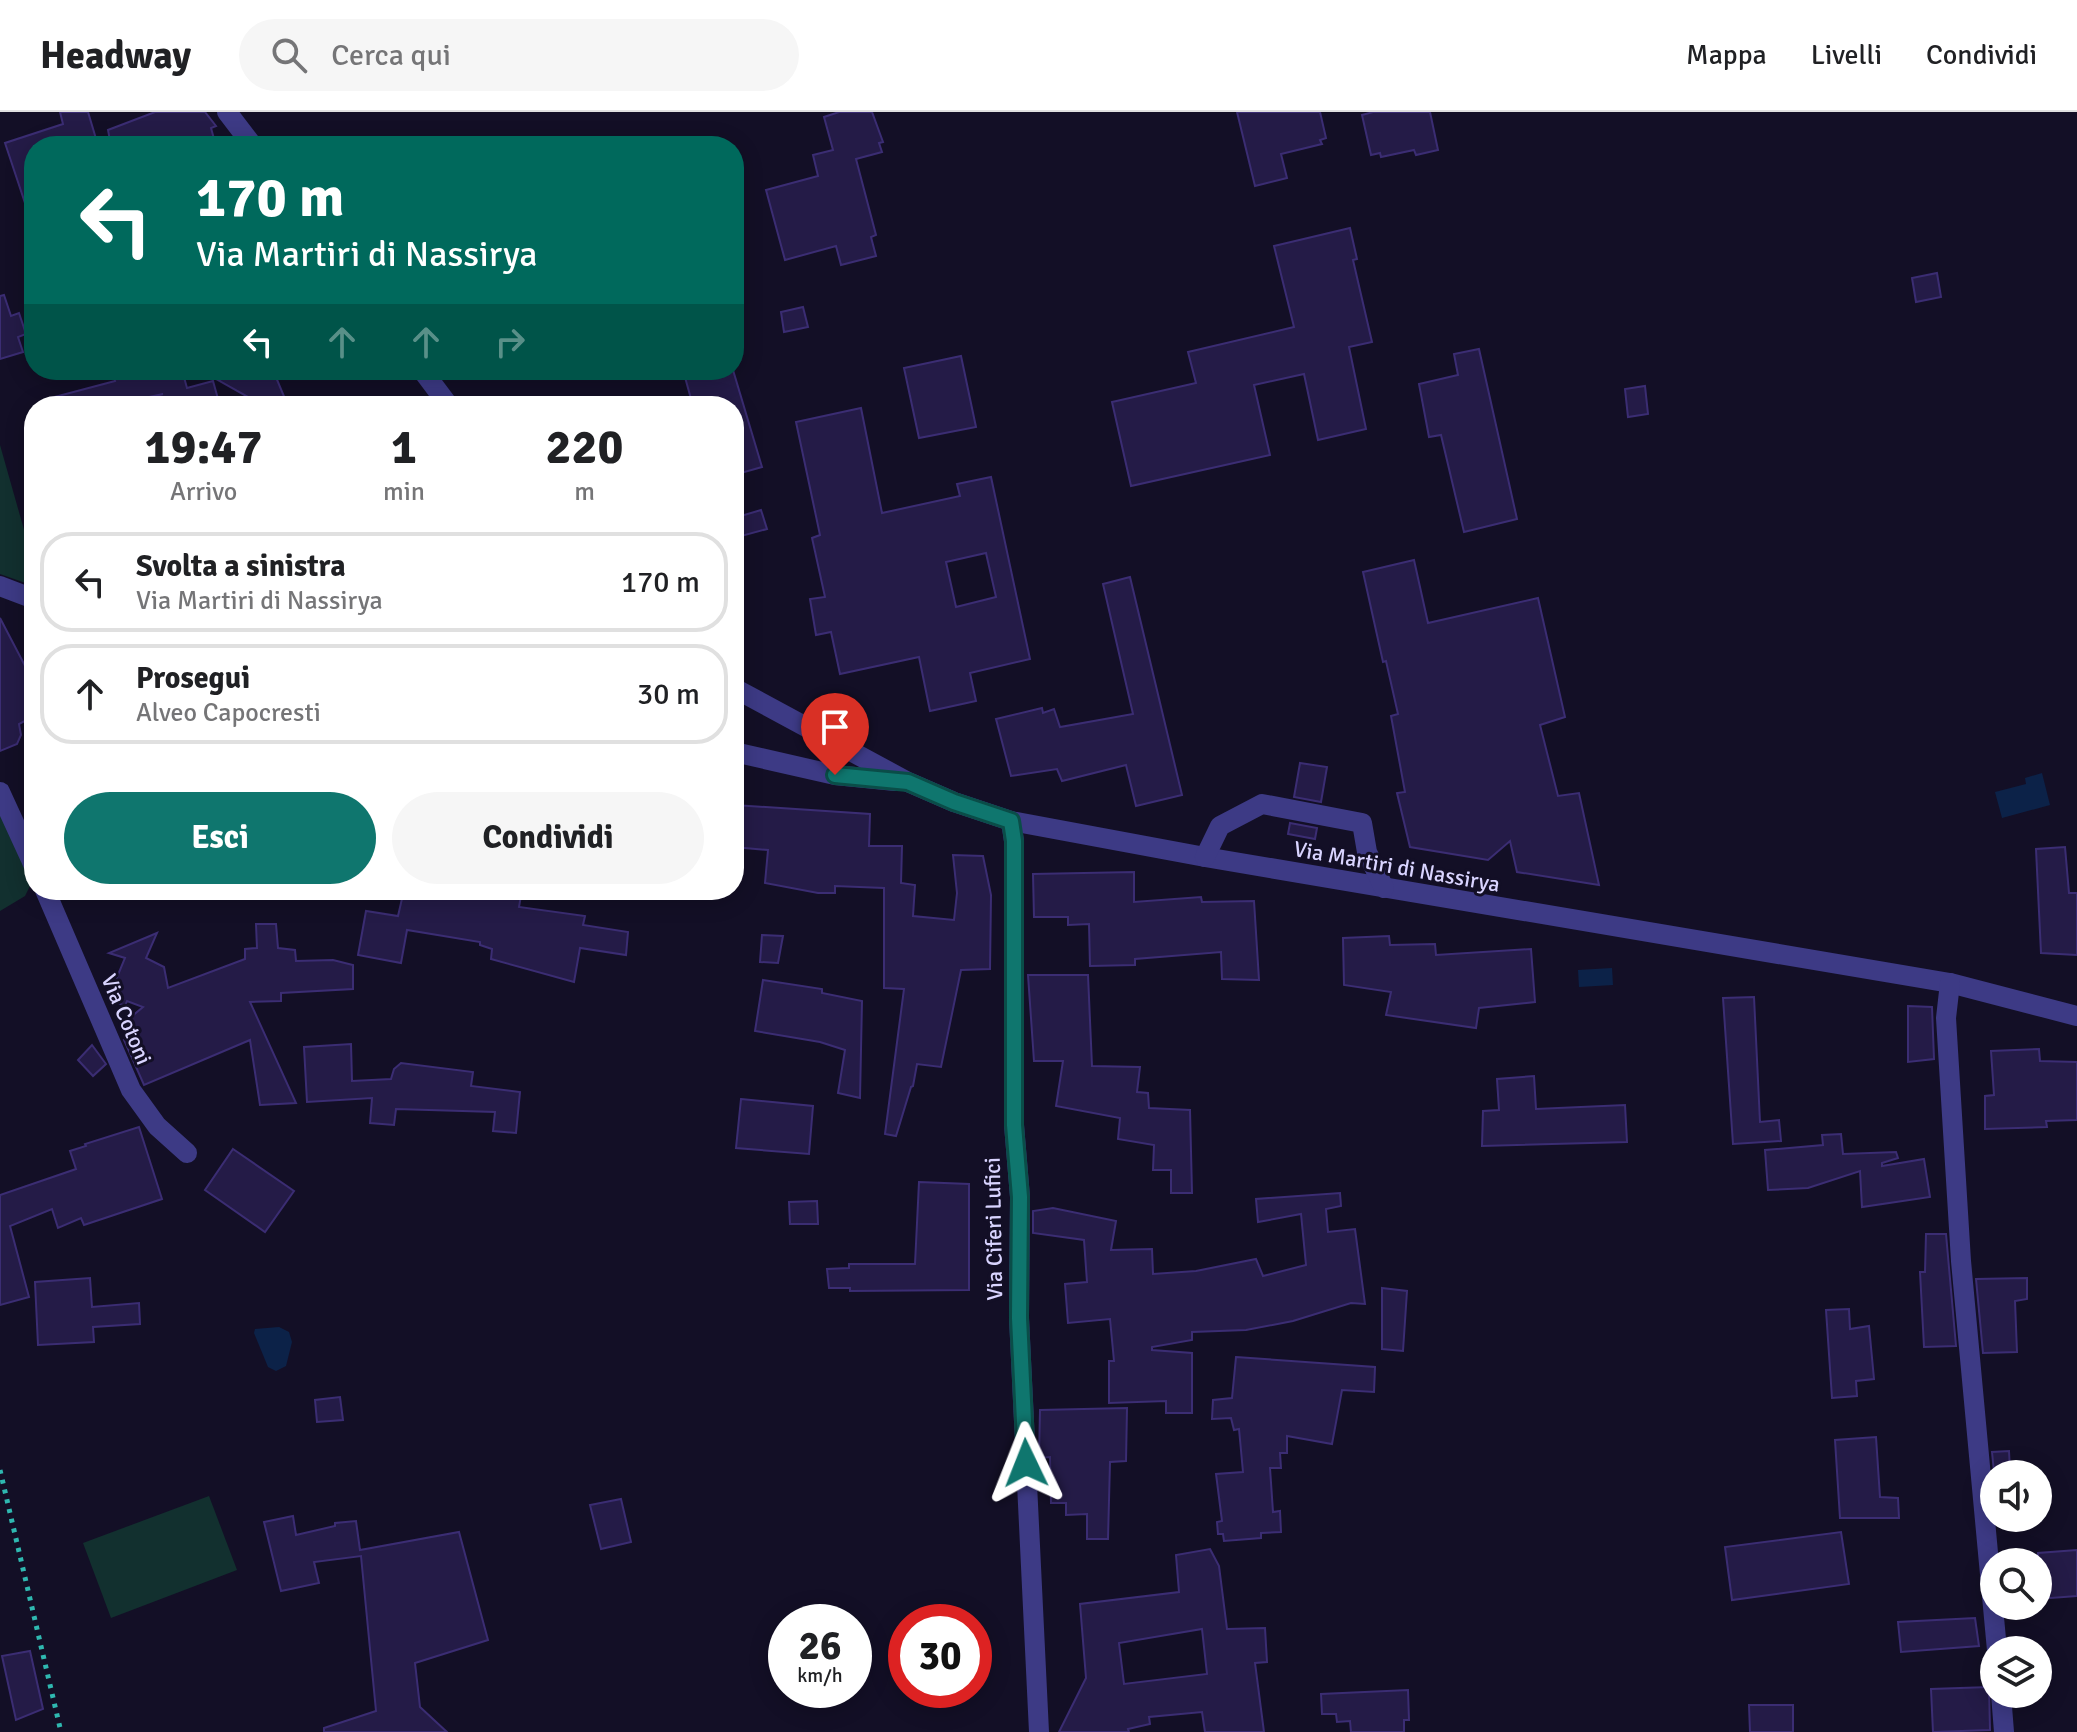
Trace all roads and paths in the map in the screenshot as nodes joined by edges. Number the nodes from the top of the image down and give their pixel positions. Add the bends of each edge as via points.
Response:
1 (227, 112) edge
2 (245, 136) edge
3 (0, 586) edge
4 (24, 595) edge
5 (744, 693) edge
6 (744, 754) edge
7 (908, 782) junction
8 (0, 792) edge
9 (1011, 821) junction
10 (24, 844) edge
11 (1205, 857) junction
12 (1384, 888) junction
13 (49, 900) edge
14 (1950, 983) junction
15 (2077, 1016) edge
16 (187, 1153) dead end
17 (0, 1470) edge
18 (1996, 1636) edge
19 (2002, 1708) edge
20 (61, 1732) edge
21 (1039, 1732) edge
22 (2004, 1732) edge

1 - 2 street
3 - 4 street
5 - 7 street, Via Martiri di Nassirya
6 - 7 street via 835,775
7 - 9 street, Via Martiri di Nassirya
8 - 10 street
9 - 11 street, Via Martiri di Nassirya
9 - 21 street, Via Ciferi Lufici via 1019,1318
11 - 12 street, Via Martiri di Nassirya
11 - 12 street via 1220,826 1262,804 1362,823 1367,852
12 - 14 street, Via Martiri di Nassirya
13 - 16 street, Via Cotoni via 131,1090 157,1126
14 - 15 street, Via Martiri di Nassirya
14 - 18 street via 1946,1018 1961,1261
17 - 20 path
19 - 22 street

